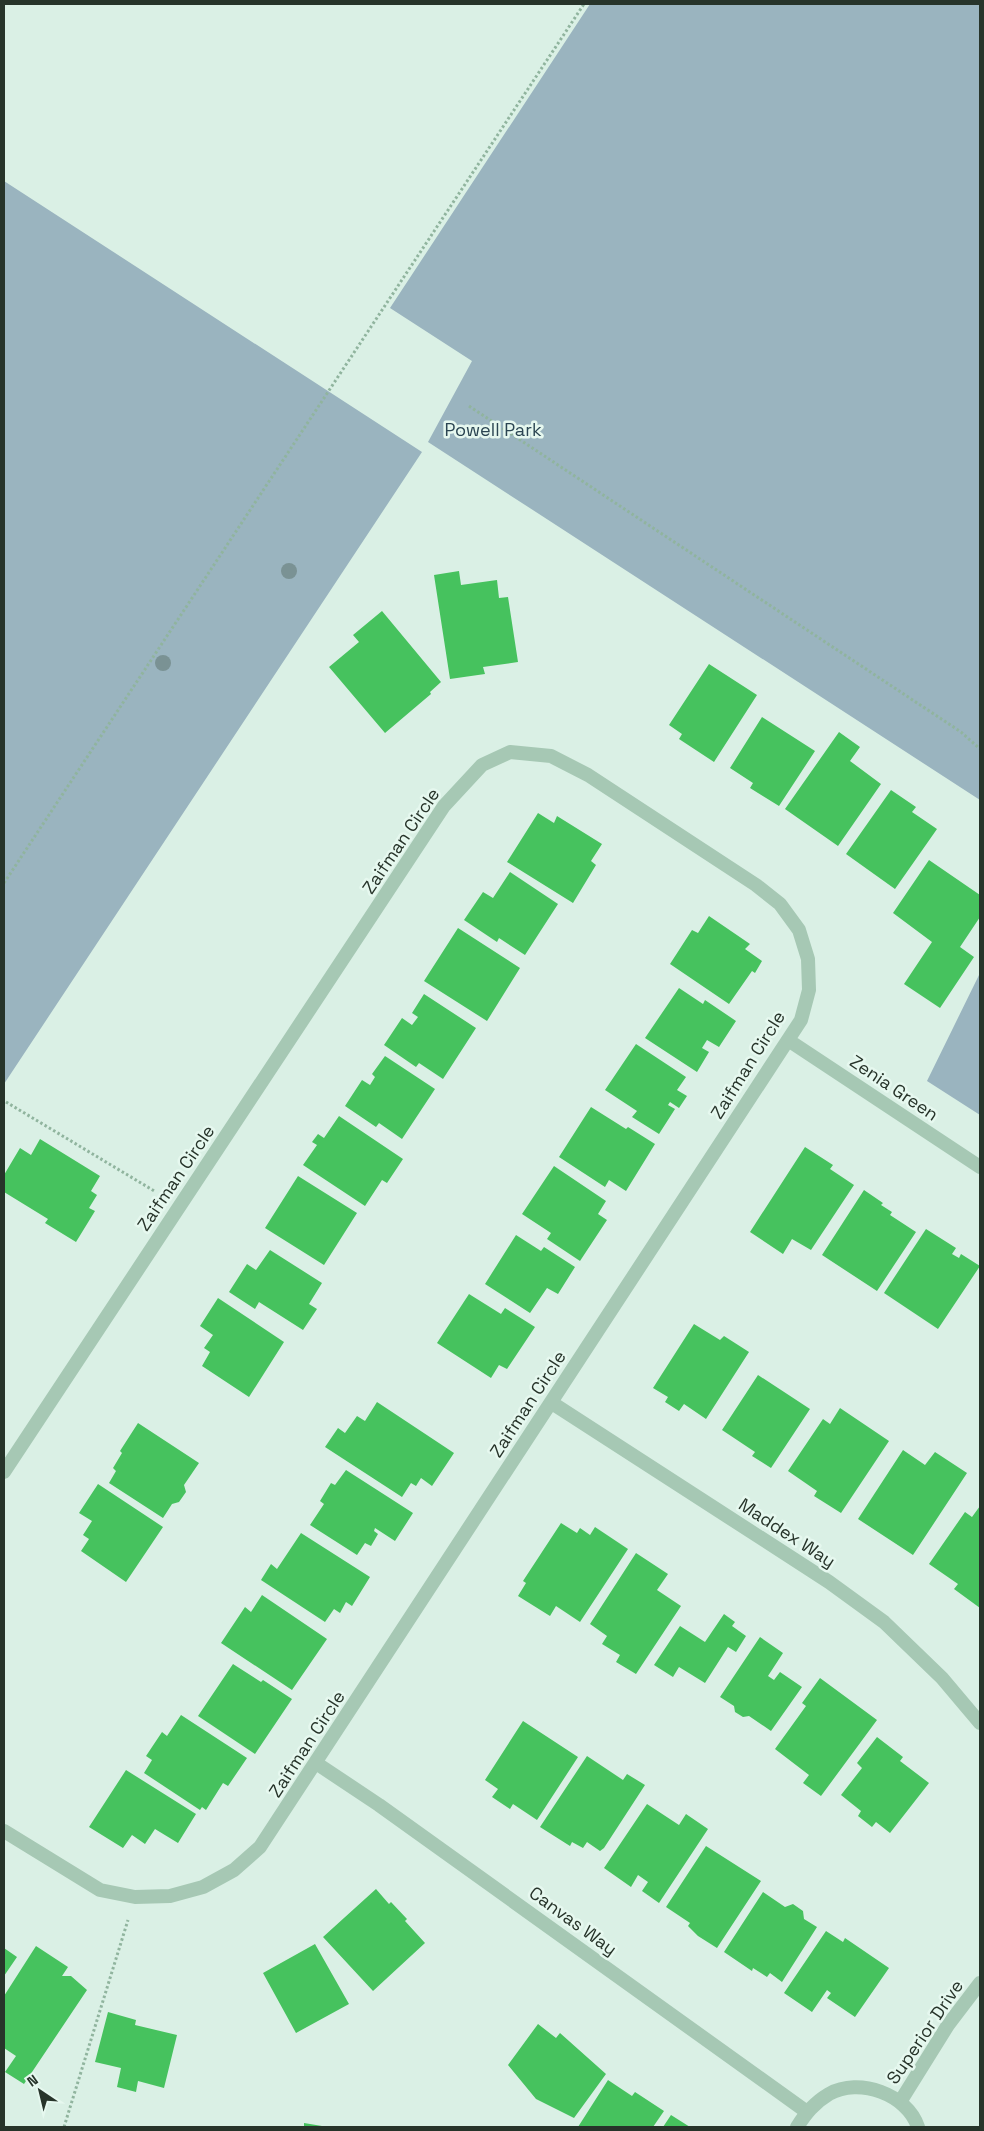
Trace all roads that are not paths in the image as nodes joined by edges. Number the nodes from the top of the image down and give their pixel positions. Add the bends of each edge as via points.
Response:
1 (788, 1040) junction
2 (980, 1167) edge
3 (552, 1403) junction
4 (4, 1472) edge
5 (980, 1723) edge
6 (316, 1763) junction
7 (4, 1830) edge
8 (980, 1983) edge
9 (900, 2102) junction
10 (807, 2112) junction
11 (797, 2127) edge
12 (918, 2127) edge

1 - 2 street, Zenia Green
1 - 3 street, Zaifman Circle
1 - 4 street, Zaifman Circle via 801,1020 809,990 808,959 799,930 780,904 588,775 551,756 510,752 482,765 444,806
3 - 5 street, Maddex Way via 829,1582 884,1622 942,1678
3 - 6 street, Zaifman Circle
6 - 7 street, Zaifman Circle via 260,1847 234,1870 204,1887 170,1896 135,1897 100,1890
6 - 10 street, Canvas Way
8 - 9 street, Superior Drive via 948,2025
9 - 10 street via 879,2091 855,2088 831,2093
9 - 12 street
10 - 11 street

